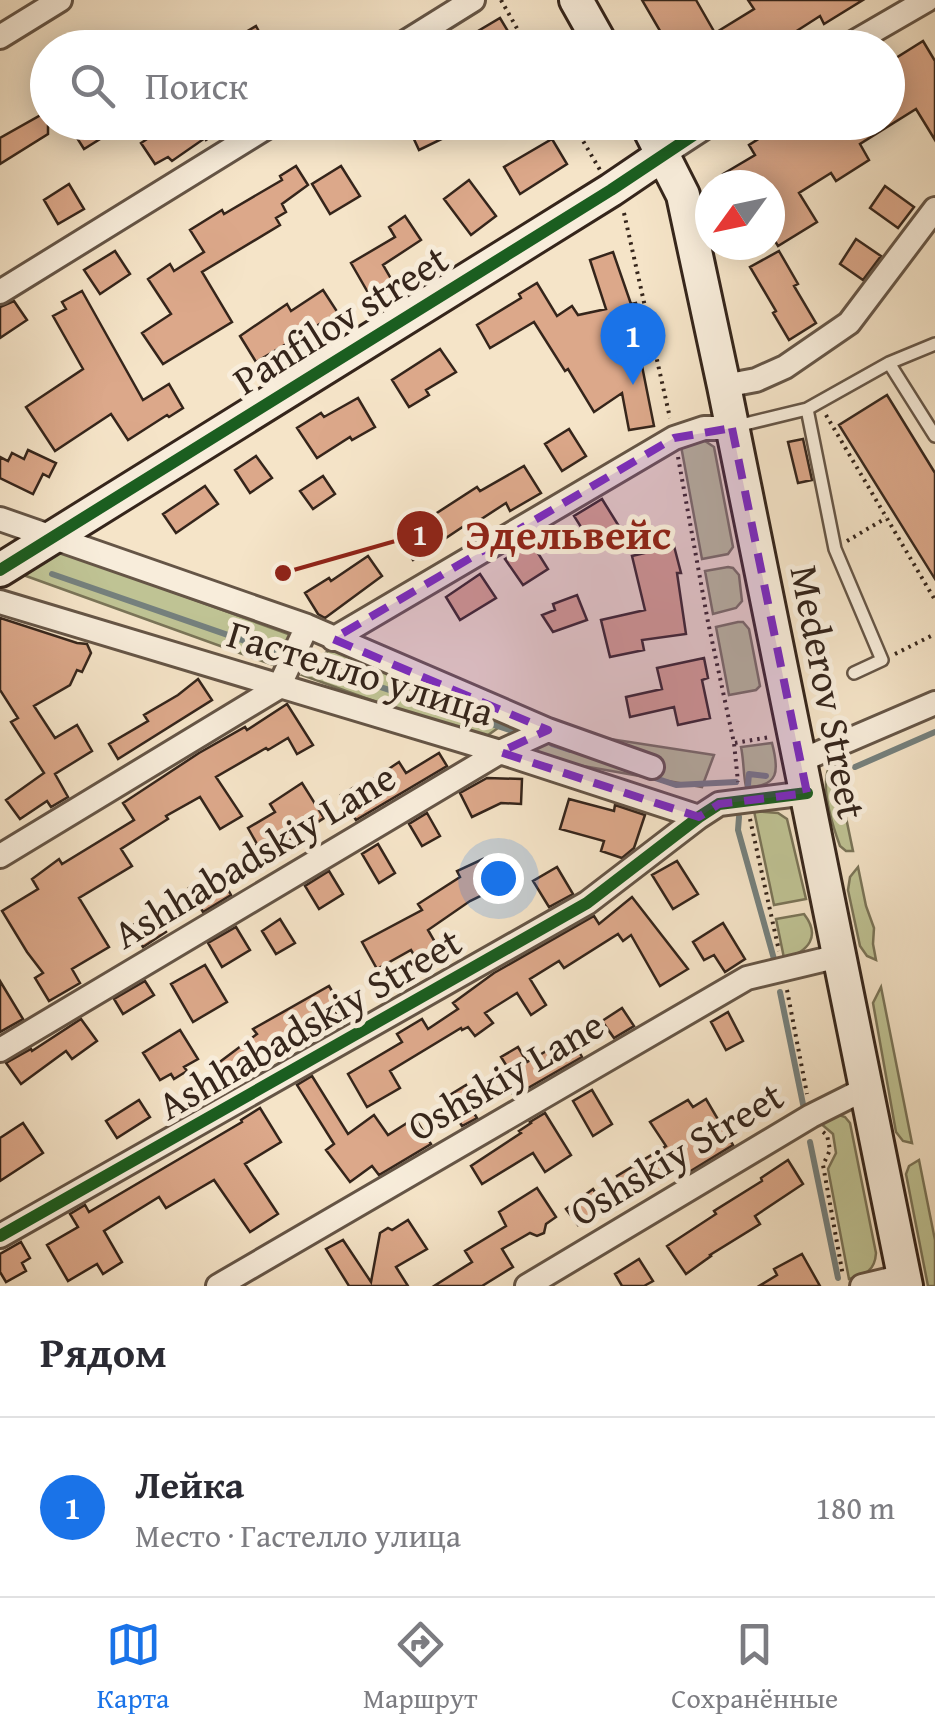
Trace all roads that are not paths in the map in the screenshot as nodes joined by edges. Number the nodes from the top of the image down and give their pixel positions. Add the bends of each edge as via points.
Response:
1 (60, 0) edge
2 (474, 0) edge
3 (576, 0) edge
4 (927, 0) edge
5 (425, 30) edge
6 (593, 30) edge
7 (875, 30) edge
8 (0, 37) edge
9 (246, 140) edge
10 (656, 140) edge
11 (685, 140) edge
12 (664, 154) junction
13 (935, 210) edge
14 (0, 292) edge
15 (935, 344) edge
16 (890, 363) junction
17 (724, 386) junction
18 (813, 405) junction
19 (732, 428) junction
20 (935, 436) edge
21 (0, 518) edge
22 (51, 537) junction
23 (0, 570) edge
24 (0, 602) edge
25 (306, 626) junction
26 (333, 640) junction
27 (854, 673) dead end
28 (279, 687) junction
29 (935, 703) edge
30 (548, 730) junction
31 (797, 746) junction
32 (500, 752) junction
33 (652, 766) dead end
34 (807, 793) junction
35 (699, 817) junction
36 (0, 856) edge
37 (839, 956) junction
38 (0, 1050) edge
39 (865, 1089) junction
40 (0, 1236) edge
41 (905, 1281) edge
42 (218, 1286) edge
43 (527, 1286) edge
44 (862, 1286) edge

1 - 8 street
2 - 5 street
3 - 6 main road
4 - 7 street
9 - 14 street
10 - 12 main road, Mederov Street
11 - 12 street, Panfilov street
12 - 17 main road, Mederov Street via 683,194
12 - 22 main road, Panfilov street
13 - 17 street via 849,324 785,367
15 - 16 lane
16 - 18 lane
16 - 20 lane
17 - 19 main road, Mederov Street
18 - 19 lane
18 - 27 lane via 835,549 882,660
19 - 26 street, Гастелло улица via 674,438
19 - 31 main road, Mederov Street
21 - 22 street, Гастелло улица
22 - 23 main road, Panfilov street
22 - 25 street, Гастелло улица
24 - 28 street, Гастелло улица
25 - 26 street, Гастелло улица
25 - 28 street
26 - 30 street, Гастелло улица
28 - 32 street, Гастелло улица
28 - 36 street
29 - 31 street
30 - 32 street, Ashhabadskiy Lane
30 - 33 street, Гастелло улица
31 - 34 main road, Mederov Street
32 - 35 street, Гастелло улица
32 - 38 street, Ashhabadskiy Lane
34 - 35 street, Ashhabadskiy Street via 719,804
34 - 37 main road, Mederov Street
35 - 40 street, Ashhabadskiy Street via 587,902
37 - 39 main road, Mederov Street
37 - 42 street, Oshskiy Lane via 747,978
39 - 41 main road, Mederov Street
39 - 43 street, Oshskiy Street
41 - 44 street

